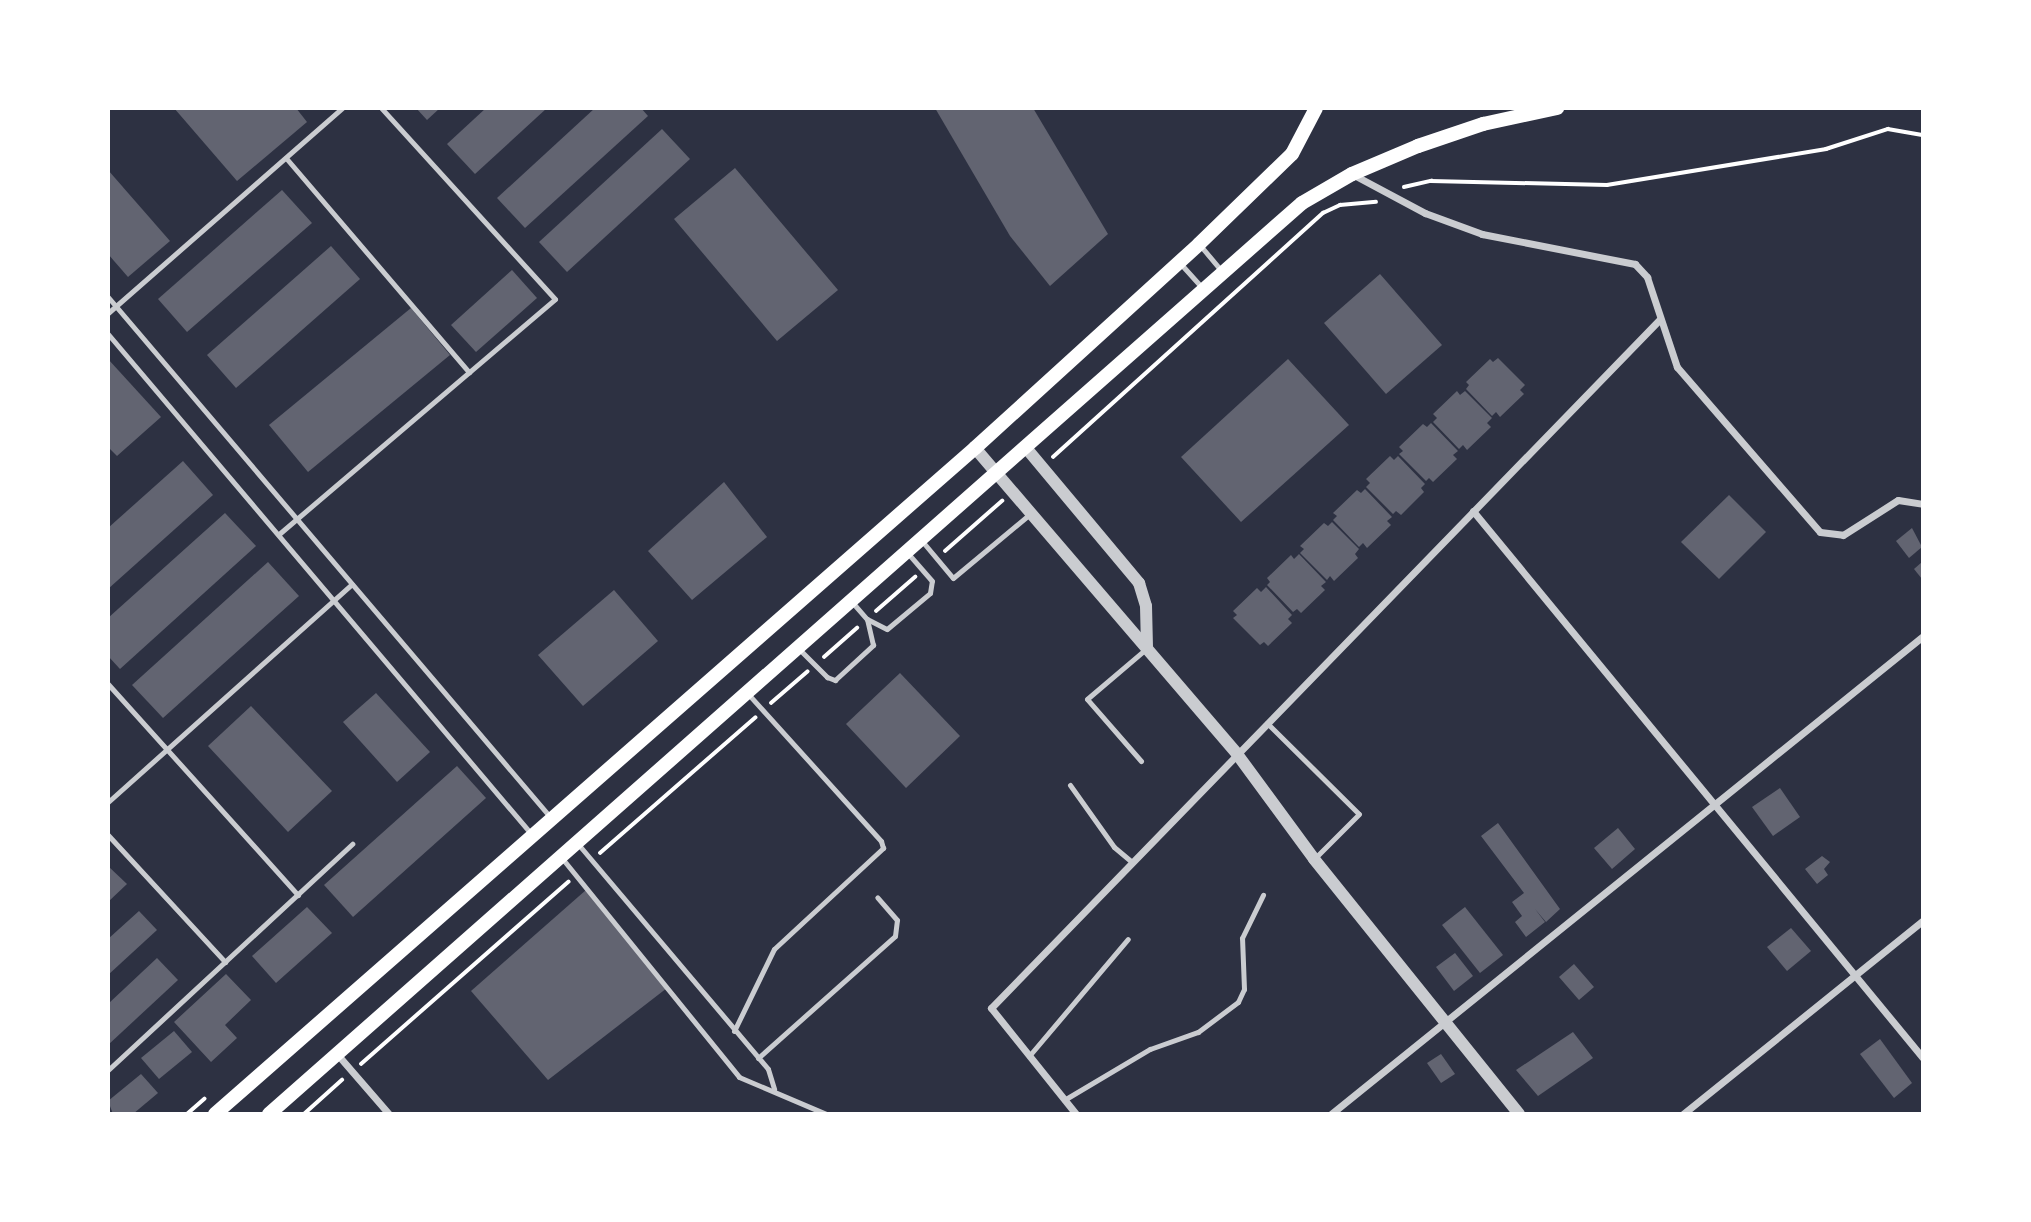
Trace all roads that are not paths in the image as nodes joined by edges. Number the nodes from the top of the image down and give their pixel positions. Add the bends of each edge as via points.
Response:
1 (342, 108) edge
2 (381, 108) edge
3 (1316, 108) edge
4 (1557, 108) edge
5 (286, 158) junction
6 (1352, 174) junction
7 (1199, 244) junction
8 (1180, 262) junction
9 (1224, 274) junction
10 (1205, 291) junction
11 (108, 297) edge
12 (116, 306) junction
13 (108, 313) edge
14 (1660, 319) junction
15 (108, 334) edge
16 (469, 372) junction
17 (975, 448) junction
18 (1027, 449) junction
19 (998, 474) junction
20 (1923, 504) edge
21 (1473, 511) junction
22 (1031, 513) junction
23 (296, 519) junction
24 (279, 534) junction
25 (922, 541) junction
26 (908, 553) junction
27 (352, 584) junction
28 (335, 599) junction
29 (852, 602) junction
30 (867, 619) junction
31 (1923, 636) edge
32 (1147, 648) junction
33 (799, 649) junction
34 (108, 684) edge
35 (748, 694) junction
36 (1267, 723) junction
37 (166, 747) junction
38 (1237, 754) junction
39 (1141, 761) dead end
40 (1070, 785) dead end
41 (108, 802) edge
42 (1714, 804) junction
43 (552, 819) junction
44 (108, 835) edge
45 (533, 836) junction
46 (578, 843) junction
47 (352, 844) dead end
48 (561, 857) junction
49 (1314, 859) junction
50 (1132, 862) junction
51 (298, 894) junction
52 (1263, 895) dead end
53 (877, 897) dead end
54 (1923, 920) edge
55 (1128, 939) dead end
56 (225, 962) junction
57 (1855, 975) junction
58 (1444, 1022) junction
59 (734, 1031) junction
60 (337, 1054) junction
61 (1029, 1056) junction
62 (758, 1058) junction
63 (1923, 1058) edge
64 (108, 1070) edge
65 (774, 1089) junction
66 (1064, 1100) junction
67 (273, 1112) edge
68 (215, 1114) edge
69 (389, 1114) edge
70 (826, 1114) edge
71 (1076, 1114) edge
72 (1331, 1114) edge
73 (1519, 1114) edge
74 (1683, 1114) edge

1 - 5 lane
2 - 16 lane via 555,299
3 - 7 main road via 1292,154
4 - 6 main road via 1483,124
5 - 12 lane
5 - 16 lane
6 - 9 main road via 1302,203
6 - 14 street via 1425,213 1482,234 1635,264 1647,277
7 - 8 main road
7 - 9 lane
8 - 10 lane
8 - 17 main road
9 - 10 main road
10 - 18 main road
11 - 12 lane
12 - 13 lane
12 - 23 lane
14 - 20 street via 1677,367 1820,532 1843,535 1898,500
14 - 21 street
15 - 24 lane
16 - 23 lane
17 - 19 street
17 - 43 main road
18 - 19 main road
18 - 32 street via 1139,583 1146,606
19 - 22 street
19 - 25 main road
21 - 36 street
21 - 42 street
22 - 25 lane via 953,578
22 - 32 street
23 - 24 lane
23 - 27 lane
24 - 28 lane
25 - 26 main road
26 - 29 main road
26 - 30 lane via 934,585 930,593 887,629
27 - 28 lane
27 - 43 lane
28 - 37 lane
28 - 45 lane
29 - 30 lane
29 - 33 main road
30 - 33 lane via 873,645 839,677 831,680
31 - 42 street
32 - 38 street
32 - 39 lane via 1087,699
33 - 35 main road
34 - 37 lane
35 - 46 main road
35 - 59 lane via 883,848 774,949
36 - 38 street
36 - 49 lane via 1357,808 1356,820
37 - 41 lane
37 - 51 lane
38 - 49 street
38 - 50 street
40 - 50 lane via 1114,847
42 - 57 street
42 - 58 street
43 - 45 main road
44 - 56 lane
45 - 68 main road
46 - 48 main road
46 - 59 lane
47 - 51 lane
48 - 60 main road
48 - 65 lane via 739,1077
49 - 58 street
50 - 61 street via 991,1008
51 - 56 lane
52 - 66 lane via 1242,937 1244,989 1238,1002 1198,1032 1150,1049
53 - 62 lane via 897,920 895,936
54 - 57 street
55 - 61 lane
56 - 64 lane
57 - 63 street
57 - 74 street
58 - 72 street
58 - 73 street
59 - 62 lane
60 - 67 main road
60 - 69 street
61 - 66 street
62 - 65 lane
65 - 70 lane
66 - 71 street

